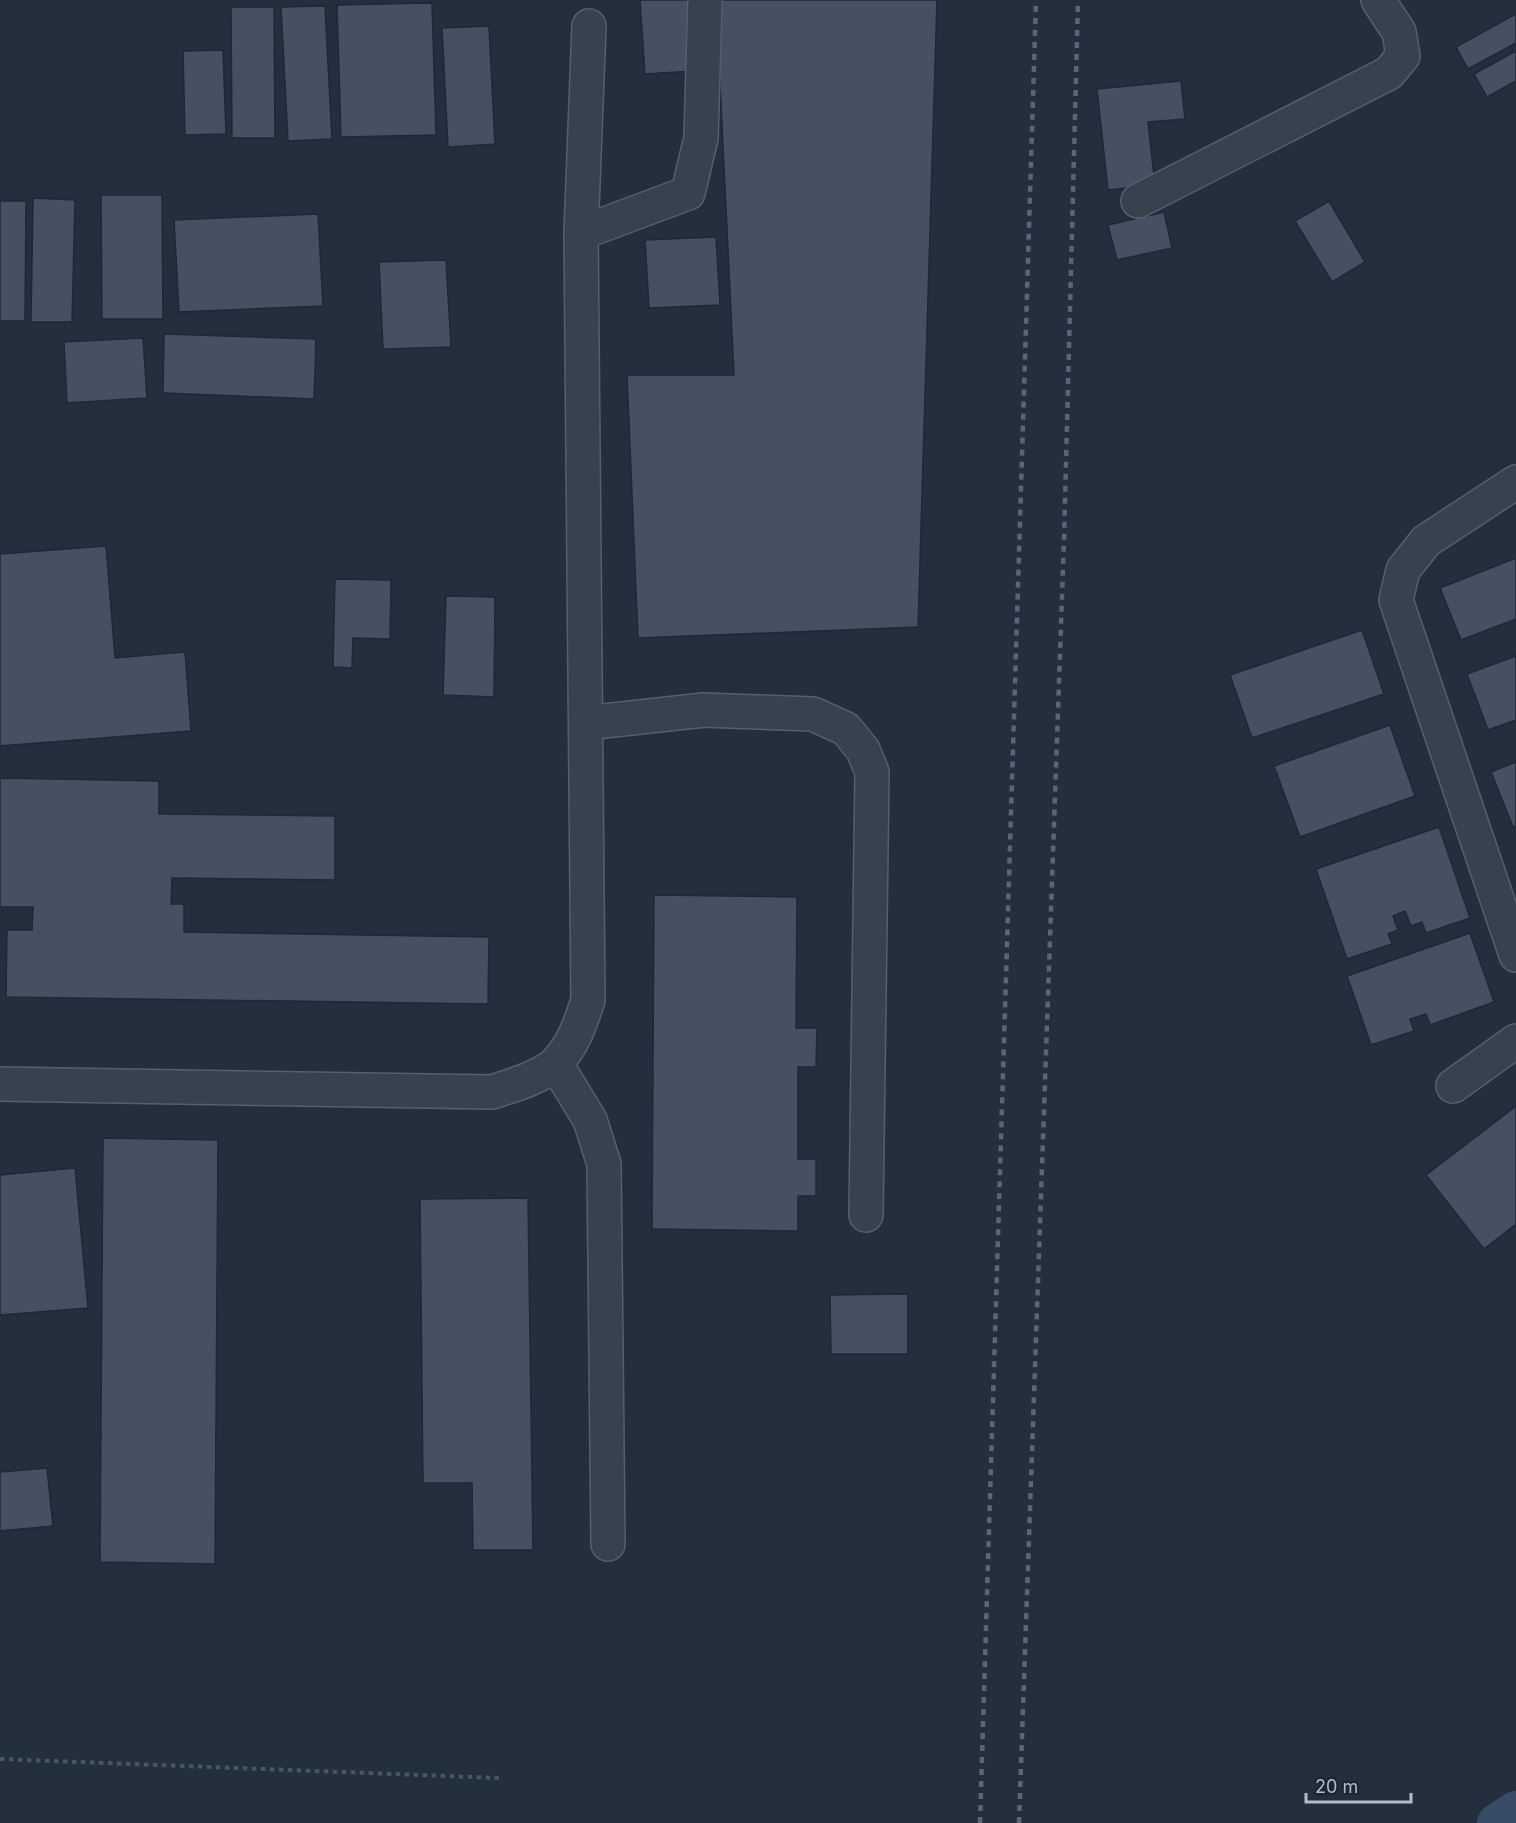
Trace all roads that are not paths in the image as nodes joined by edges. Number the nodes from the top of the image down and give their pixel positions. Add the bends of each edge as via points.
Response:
1 (705, 0) edge
2 (1378, 0) edge
3 (589, 26) dead end
4 (1138, 201) dead end
5 (581, 233) junction
6 (1516, 482) edge
7 (586, 723) junction
8 (1516, 955) edge
9 (1516, 1041) edge
10 (556, 1064) junction
11 (0, 1084) edge
12 (1453, 1086) dead end
13 (866, 1215) dead end
14 (608, 1544) dead end

1 - 5 street via 700,138 688,193
2 - 4 street via 1399,32 1403,56 1389,74
3 - 5 street
5 - 7 street
6 - 8 street via 1425,541 1403,570 1396,600
7 - 10 street via 588,1000 579,1031
7 - 13 street via 704,710 813,714 846,729 863,750 872,772
9 - 12 street
10 - 11 street via 524,1082 492,1092
10 - 14 street via 590,1120 604,1164

